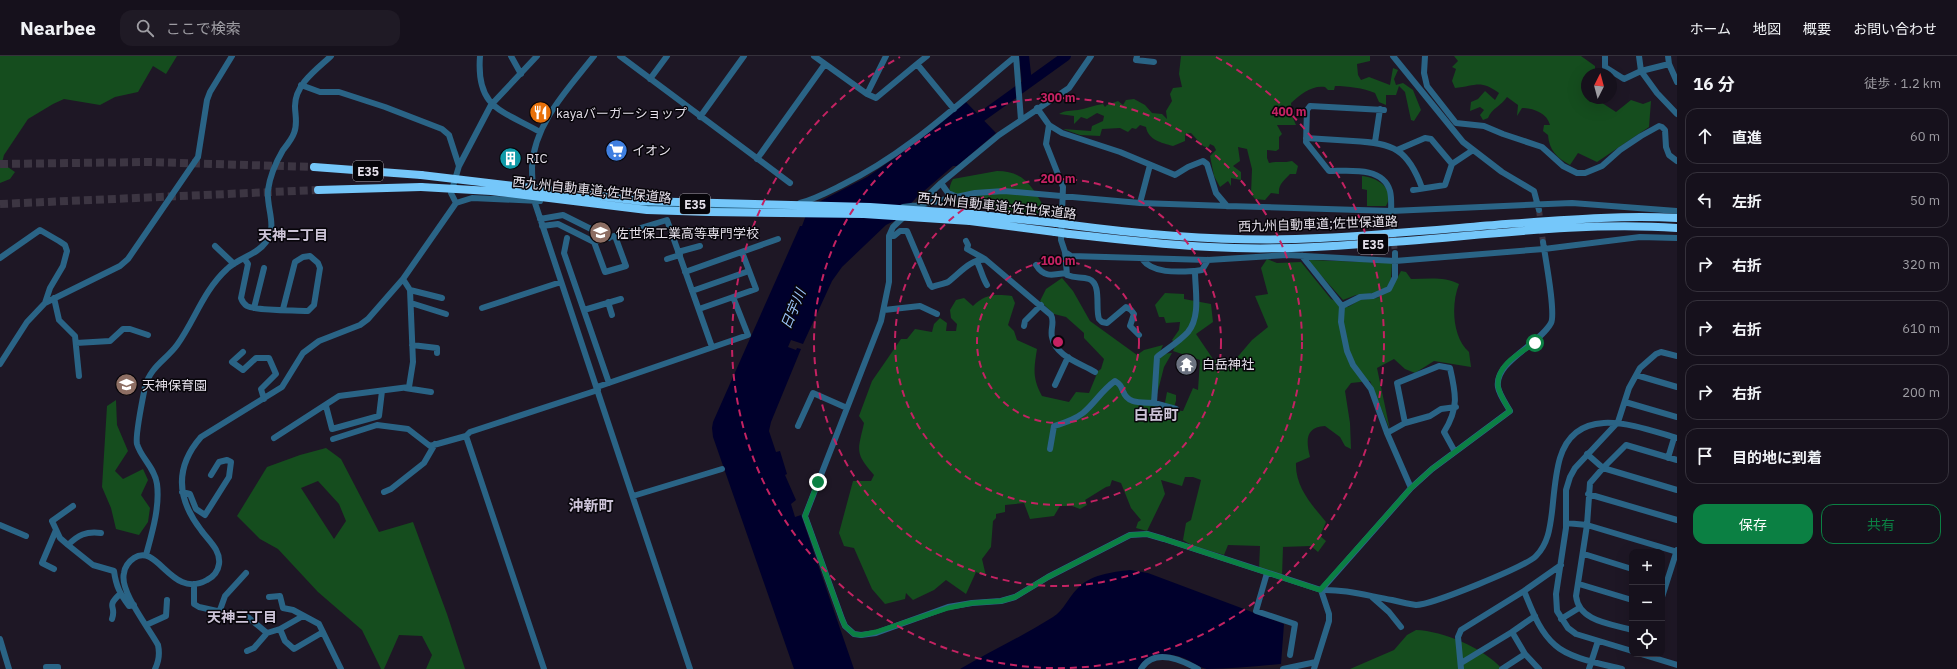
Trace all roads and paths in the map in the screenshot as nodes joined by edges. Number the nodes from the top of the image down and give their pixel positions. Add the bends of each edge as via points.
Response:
1 (232, 56) edge
2 (331, 56) edge
3 (480, 56) edge
4 (511, 56) edge
5 (537, 56) edge
6 (594, 56) edge
7 (620, 56) edge
8 (666, 56) edge
9 (744, 56) edge
10 (814, 56) edge
11 (886, 56) edge
12 (927, 56) edge
13 (1091, 56) edge
14 (1137, 56) edge
15 (1393, 56) edge
16 (1425, 56) edge
17 (1605, 56) edge
18 (1639, 56) edge
19 (1668, 56) edge
20 (1016, 57) edge
21 (1154, 62) dead end
22 (825, 64) junction
23 (917, 64) junction
24 (1669, 64) junction
25 (1641, 71) junction
26 (521, 74) junction
27 (650, 79) junction
28 (1677, 82) edge
29 (301, 85) junction
30 (867, 94) junction
31 (491, 105) junction
32 (1037, 108) junction
33 (954, 109) junction
34 (1677, 114) edge
35 (700, 117) junction
36 (1020, 119) junction
37 (1049, 125) junction
38 (540, 132) junction
39 (1306, 138) junction
40 (1375, 142) junction
41 (1397, 150) junction
42 (1473, 150) junction
43 (757, 159) junction
44 (1677, 161) edge
45 (1452, 164) junction
46 (1150, 165) junction
47 (314, 166) tunnel mouth
48 (459, 166) junction
49 (790, 183) dead end
50 (941, 183) junction
51 (1422, 188) junction
52 (318, 190) tunnel mouth
53 (1413, 190) dead end
54 (955, 196) junction
55 (1063, 197) junction
56 (534, 200) junction
57 (456, 202) junction
58 (1140, 203) junction
59 (919, 205) junction
60 (1227, 206) junction
61 (1539, 207) junction
62 (779, 209) junction
63 (1677, 211) edge
64 (1391, 214) junction
65 (970, 217) junction
66 (540, 218) junction
67 (1677, 218) edge
68 (542, 226) junction
69 (1677, 228) edge
70 (1070, 230) junction
71 (616, 236) junction
72 (889, 236) junction
73 (567, 238) dead end
74 (609, 238) junction
75 (1677, 238) edge
76 (778, 239) dead end
77 (966, 241) dead end
78 (594, 242) junction
79 (1543, 242) tunnel mouth
80 (215, 246) dead end
81 (700, 246) dead end
82 (1544, 249) junction
83 (742, 252) junction
84 (1065, 252) junction
85 (1395, 253) tunnel mouth
86 (679, 254) junction
87 (1302, 256) junction
88 (0, 258) edge
89 (244, 258) junction
90 (667, 259) dead end
91 (1142, 259) junction
92 (986, 260) junction
93 (1208, 260) junction
94 (1395, 261) junction
95 (977, 262) junction
96 (234, 264) junction
97 (1036, 265) dead end
98 (264, 268) dead end
99 (749, 271) junction
100 (1195, 271) junction
101 (685, 272) junction
102 (1066, 273) junction
103 (404, 279) junction
104 (561, 282) junction
105 (987, 285) dead end
106 (410, 290) junction
107 (692, 291) junction
108 (733, 297) junction
109 (54, 298) junction
110 (442, 298) dead end
111 (621, 299) dead end
112 (608, 302) junction
113 (45, 303) junction
114 (411, 303) junction
115 (1040, 305) junction
116 (1342, 306) junction
117 (254, 308) junction
118 (482, 308) dead end
119 (698, 309) junction
120 (283, 310) junction
121 (584, 310) junction
122 (884, 310) junction
123 (446, 314) dead end
124 (937, 314) dead end
125 (612, 315) dead end
126 (1024, 326) dead end
127 (1139, 334) dead end
128 (148, 335) dead end
129 (76, 343) junction
130 (412, 345) junction
131 (712, 347) junction
132 (243, 352) dead end
133 (437, 353) dead end
134 (1676, 354) edge
135 (1068, 357) junction
136 (0, 364) edge
137 (1095, 372) dead end
138 (1636, 375) junction
139 (79, 376) dead end
140 (609, 383) junction
141 (1055, 385) dead end
142 (1677, 387) edge
143 (402, 388) junction
144 (597, 389) junction
145 (382, 391) junction
146 (432, 392) dead end
147 (264, 399) junction
148 (1625, 402) junction
149 (1154, 403) junction
150 (326, 406) junction
151 (1456, 407) junction
152 (848, 408) junction
153 (1176, 409) dead end
154 (1677, 418) edge
155 (1618, 422) junction
156 (1405, 423) junction
157 (798, 426) dead end
158 (1387, 433) junction
159 (466, 436) junction
160 (274, 438) dead end
161 (1676, 438) edge
162 (333, 439) dead end
163 (435, 444) junction
164 (1050, 449) dead end
165 (1454, 452) junction
166 (1587, 454) junction
167 (1668, 458) junction
168 (1677, 460) edge
169 (722, 468) dead end
170 (1603, 468) junction
171 (211, 475) dead end
172 (1411, 488) junction
173 (1677, 490) edge
174 (182, 492) junction
175 (384, 492) dead end
176 (1588, 494) junction
177 (633, 496) junction
178 (73, 506) dead end
179 (1677, 520) edge
180 (1566, 523) junction
181 (0, 525) edge
182 (1587, 525) junction
183 (56, 530) junction
184 (101, 533) dead end
185 (26, 536) dead end
186 (68, 545) junction
187 (1677, 551) edge
188 (1584, 554) junction
189 (146, 555) junction
190 (1562, 565) junction
191 (1629, 568) edge
192 (54, 569) dead end
193 (246, 573) dead end
194 (1267, 574) junction
195 (1665, 577) edge
196 (194, 584) junction
197 (1579, 584) junction
198 (1320, 590) junction
199 (1524, 591) junction
200 (120, 594) junction
201 (1370, 596) junction
202 (269, 597) dead end
203 (1629, 599) edge
204 (167, 600) dead end
205 (134, 605) junction
206 (1580, 608) junction
207 (243, 613) dead end
208 (304, 616) junction
209 (1535, 616) junction
210 (112, 619) dead end
211 (1561, 619) junction
212 (146, 624) junction
213 (1401, 627) dead end
214 (280, 629) junction
215 (1629, 629) edge
216 (323, 632) junction
217 (1512, 632) junction
218 (267, 633) junction
219 (0, 638) edge
220 (1598, 641) junction
221 (1629, 650) edge
222 (248, 651) dead end
223 (1525, 654) junction
224 (1290, 655) dead end
225 (1653, 657) edge
226 (1591, 660) junction
227 (1316, 662) junction
228 (1677, 665) edge
229 (1461, 666) edge
230 (46, 667) dead end
231 (1189, 667) edge
232 (9, 669) edge
233 (58, 669) edge
234 (155, 669) edge
235 (341, 669) edge
236 (544, 669) edge
237 (690, 669) edge
238 (1141, 669) edge
239 (1198, 669) edge
240 (1283, 669) edge
241 (1314, 669) edge
242 (1502, 669) edge
243 (1539, 669) edge
244 (1589, 669) edge
245 (1622, 669) edge

1 - 109 street via 208,96 198,157 128,259 114,270
2 - 29 street
3 - 31 street via 482,86
4 - 26 street
5 - 26 street
6 - 38 street via 558,101
7 - 27 street
8 - 27 street
9 - 35 street
10 - 22 street
11 - 30 street
12 - 23 street
13 - 32 street via 1069,88
14 - 21 street via 1138,61
15 - 42 street via 1463,142
16 - 44 street via 1424,73 1427,86 1456,123 1484,126 1542,147 1563,166 1577,173 1585,173 1602,166 1620,150 1659,126 1665,130 1669,155
17 - 25 street via 1606,67 1624,79
18 - 25 street
19 - 24 street
20 - 33 street
20 - 36 street
22 - 30 street
22 - 43 street
23 - 30 street via 876,98
23 - 33 street
24 - 25 street
24 - 28 street
25 - 34 street
26 - 31 street
27 - 35 street
29 - 48 street via 320,92 339,92 442,129 449,135
29 - 89 street via 295,104 294,133 279,157 270,180 267,200 272,227 267,242
31 - 38 street
31 - 48 street
32 - 36 street
32 - 37 street
33 - 62 street via 878,166 812,200
35 - 43 street
36 - 50 street
37 - 46 street
37 - 55 street via 1046,144 1060,177
38 - 56 street via 532,166
39 - 40 street
39 - 40 street via 1306,110 1310,106 1382,109
39 - 64 street via 1306,142 1329,171 1367,172 1381,178 1390,191
40 - 41 street
41 - 45 street via 1425,138 1431,139
41 - 51 street via 1412,165
42 - 45 street
42 - 61 street via 1502,172 1534,191
43 - 49 street
45 - 51 street via 1445,185
46 - 58 street
46 - 60 street via 1175,174 1203,161 1207,164 1216,193
47 - 65 highway, 西九州自動車道;佐世保道路 / E35, bridge via 421,175 676,204 870,207
48 - 57 street via 451,193
50 - 54 street via 948,193
50 - 59 street
51 - 53 street
52 - 65 highway, 西九州自動車道;佐世保道路 / E35, bridge via 421,187 492,191 647,210
54 - 55 street via 1004,191
54 - 59 street
55 - 58 street
55 - 84 street via 1061,240
56 - 57 street via 472,198
56 - 62 street
56 - 66 street
57 - 103 street
58 - 60 street
59 - 62 street, bridge via 879,209
59 - 72 street via 893,227
60 - 64 street
61 - 63 street via 1572,203
61 - 64 street
65 - 70 highway, 西九州自動車道;佐世保道路 / E35, bridge via 1055,232
65 - 70 highway, 西九州自動車道;佐世保道路 / E35, bridge via 1056,223
66 - 68 street
66 - 74 street via 563,216
67 - 70 highway, 西九州自動車道;佐世保道路 / E35 via 1579,218 1285,240 1219,239
68 - 78 street via 558,224
68 - 104 street
69 - 70 highway, 西九州自動車道;佐世保道路 / E35 via 1584,227 1364,244 1263,248 1172,245
71 - 74 street
71 - 78 street via 626,266 605,272
71 - 86 street via 667,220
72 - 95 street via 907,231 932,287 947,282 958,272
72 - 122 street via 889,282
73 - 121 street via 564,253
74 - 78 street
75 - 82 street via 1640,237
76 - 83 street
77 - 92 street via 967,249
79 - 82 street
80 - 96 street
81 - 86 street
82 - 94 street
82 - 165 street via 1552,303 1551,322 1535,343 1505,365 1499,377 1498,387 1510,411
83 - 99 street
83 - 101 street
84 - 91 street via 1071,256 1081,257
84 - 102 street
85 - 94 street
86 - 90 street
86 - 101 street
87 - 93 street
87 - 94 street
87 - 116 street
88 - 113 street via 40,230 65,245 67,251 63,266 50,288
89 - 96 street
89 - 117 street via 248,264 241,298 247,306
91 - 93 street
91 - 100 street via 1151,267 1175,272
92 - 95 street via 981,259
92 - 115 street
93 - 100 street via 1202,270
94 - 116 street via 1395,277 1389,289 1373,296 1360,297
95 - 105 street
96 - 189 street via 214,282 177,346 149,376 136,433 137,443 155,475 158,496
97 - 102 street via 1046,276
98 - 117 street
99 - 107 street
99 - 108 street via 756,289
100 - 149 street via 1193,324 1188,332 1157,357
101 - 107 street
102 - 127 street via 1076,279 1085,278 1094,283 1097,290 1098,314 1102,322 1107,323 1126,307 1134,314 1130,326
103 - 106 street
103 - 147 street via 360,326 319,341 303,353 282,387
104 - 118 street
104 - 144 street
106 - 110 street
106 - 114 street
107 - 119 street
108 - 119 street
108 - 131 street via 748,335
109 - 113 street
109 - 129 street via 59,320 75,336
111 - 112 street
112 - 121 street
112 - 125 street
113 - 136 street via 27,322
114 - 123 street
114 - 130 street
115 - 126 street via 1025,321
115 - 135 street via 1054,319 1051,335 1057,350
116 - 158 street via 1341,322 1347,352 1370,389
117 - 120 street
119 - 131 street
120 - 120 street via 308,311 314,305 320,268 314,258 303,257 295,262
121 - 140 street
122 - 124 street via 920,306
122 - 152 street
128 - 129 street via 123,329 110,341
129 - 139 street
130 - 133 street via 437,348
130 - 143 street via 409,387
131 - 140 street
132 - 147 street via 232,362 244,370 256,358 268,358 276,374 260,389
134 - 138 street via 1656,354
135 - 137 street
135 - 141 street
138 - 142 street
138 - 148 street
140 - 144 street
143 - 145 street
143 - 146 street
144 - 159 street via 470,432
144 - 177 street
145 - 150 street via 339,396
145 - 150 street via 379,416 359,423 332,429
147 - 174 street via 201,437 193,446 187,459
148 - 154 street
148 - 155 street
149 - 153 street
149 - 164 street via 1133,402 1126,397 1121,385 1115,381 1084,412 1072,420 1054,426
150 - 160 street
151 - 156 street via 1441,409 1430,416
151 - 156 street via 1450,368 1439,366 1397,383
151 - 165 street via 1452,420 1444,432
152 - 157 street via 813,394
152 - 194 street via 805,516 842,619 845,626 854,634 876,632 948,608 1015,597 1130,535 1147,534 1158,537
155 - 161 street
155 - 166 street
155 - 201 street via 1591,425 1576,432 1566,443 1560,458 1549,533 1544,546 1535,557 1520,566 1435,601 1416,605
156 - 158 street
158 - 172 street
159 - 163 street
159 - 236 street
161 - 167 street
162 - 163 street via 377,425 408,430 430,446
163 - 175 street via 424,463
165 - 172 street
166 - 170 street
166 - 180 street via 1570,477 1566,490
167 - 168 street
167 - 170 street via 1626,445
169 - 177 street
170 - 173 street
170 - 176 street via 1590,483
171 - 174 street via 219,462 231,462 229,477 205,515 196,509 190,494
172 - 198 street
174 - 196 street via 186,509 211,542 219,558 216,572 211,578
176 - 179 street
176 - 182 street
177 - 237 street
178 - 183 street via 52,521
180 - 182 street
180 - 190 street
181 - 185 street
182 - 187 street
182 - 188 street
183 - 186 street
183 - 192 street via 42,564
184 - 186 street via 86,532
186 - 200 street via 93,565 114,571 115,585
187 - 195 street
188 - 191 street
188 - 197 street
189 - 196 street via 175,580 184,584
189 - 205 street via 138,555 128,562 123,576 126,590
190 - 199 street
190 - 211 street via 1556,594 1557,611
193 - 196 street via 225,596 220,610 217,611 194,604
194 - 198 street
194 - 224 street via 1256,611 1295,624
197 - 203 street
197 - 206 street via 1576,596
198 - 201 street via 1337,590
198 - 227 street via 1329,621
199 - 209 street
199 - 229 street via 1461,630 1458,637
200 - 205 street via 129,606
200 - 210 street via 112,601
201 - 213 street via 1389,612
202 - 208 street via 280,596 283,608
204 - 212 street via 166,616
205 - 212 street
206 - 211 street
206 - 215 street via 1593,619
207 - 218 street
208 - 214 street
208 - 216 street via 319,624
209 - 217 street
209 - 226 street via 1556,646 1575,656
211 - 220 street via 1576,634
212 - 234 street via 160,652
214 - 216 street via 285,641 294,649
214 - 218 street
216 - 235 street
217 - 223 street
217 - 229 street
218 - 222 street
219 - 232 street
220 - 221 street
220 - 226 street
223 - 242 street
223 - 243 street
225 - 228 street
226 - 244 street
226 - 245 street
227 - 240 street
227 - 241 street
230 - 233 street
231 - 238 street via 1173,657 1161,657 1144,664
231 - 239 street

